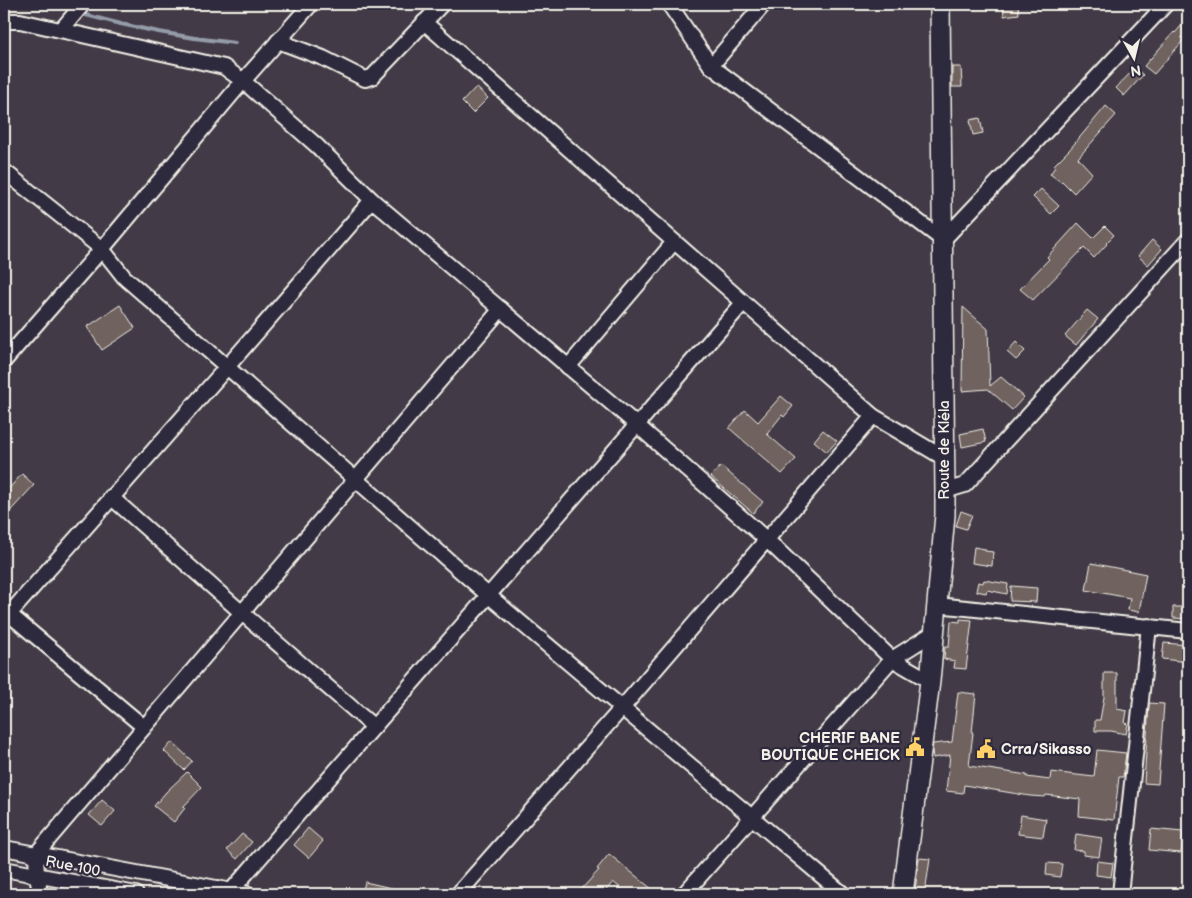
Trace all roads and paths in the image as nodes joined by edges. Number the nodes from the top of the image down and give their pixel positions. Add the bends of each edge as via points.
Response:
1 (84, 4) edge
2 (311, 4) edge
3 (442, 4) edge
4 (669, 4) edge
5 (764, 4) edge
6 (940, 4) edge
7 (1166, 4) edge
8 (4, 21) edge
9 (424, 22) junction
10 (60, 30) junction
11 (278, 41) junction
12 (711, 66) junction
13 (243, 81) junction
14 (4, 170) edge
15 (372, 200) junction
16 (943, 240) junction
17 (1188, 240) edge
18 (674, 242) junction
19 (102, 249) junction
20 (743, 302) junction
21 (501, 309) junction
22 (4, 361) edge
23 (568, 366) junction
24 (228, 367) junction
25 (873, 416) junction
26 (637, 425) junction
27 (944, 458) junction
28 (357, 479) junction
29 (945, 492) junction
30 (112, 497) junction
31 (767, 540) junction
32 (488, 595) junction
33 (937, 605) junction
34 (241, 612) junction
35 (6, 617) edge
36 (1149, 626) junction
37 (1188, 631) edge
38 (935, 632) junction
39 (892, 659) junction
40 (930, 681) junction
41 (622, 708) junction
42 (374, 726) junction
43 (144, 727) junction
44 (751, 817) junction
45 (4, 848) edge
46 (36, 854) junction
47 (4, 869) edge
48 (37, 875) junction
49 (231, 891) junction
50 (40, 894) edge
51 (136, 894) edge
52 (248, 894) edge
53 (458, 894) edge
54 (684, 894) edge
55 (843, 894) edge
56 (903, 894) edge
57 (1120, 894) edge

1 - 10 street
2 - 11 street
3 - 9 street
4 - 12 street
5 - 12 street
6 - 16 main road, Route de Kléla
7 - 16 street
8 - 10 street via 20,21
9 - 11 street via 372,77 365,79 324,58
9 - 18 street
10 - 13 street via 224,67
11 - 13 street
12 - 16 street
13 - 15 street
13 - 19 street
14 - 19 street
15 - 21 street
15 - 24 street
16 - 27 main road, Route de Kléla
17 - 29 street via 965,485
18 - 20 street
18 - 23 street
19 - 22 street
19 - 24 street via 124,277
20 - 25 street
20 - 26 street
21 - 23 street
21 - 28 street
23 - 26 street
24 - 28 street
24 - 30 street
25 - 27 street
25 - 31 street
26 - 31 street
26 - 32 street
27 - 29 main road, Route de Kléla
28 - 32 street
28 - 34 street
29 - 33 main road, Route de Kléla
30 - 34 street
30 - 35 street
31 - 39 street
31 - 41 street
32 - 41 street
32 - 42 street
33 - 36 street
33 - 38 main road, Route de Kléla
34 - 42 street
34 - 43 street
35 - 43 street
36 - 37 street
36 - 57 street
38 - 39 street
38 - 40 main road, Route de Kléla
39 - 40 street
39 - 44 street
40 - 56 main road, Route de Kléla
41 - 44 street
41 - 53 street
42 - 49 street
43 - 46 street
44 - 54 street
44 - 55 street
45 - 46 street
46 - 48 street
46 - 49 street
47 - 48 street, Rue 100
48 - 50 street
48 - 51 street, Rue 100
49 - 52 street

